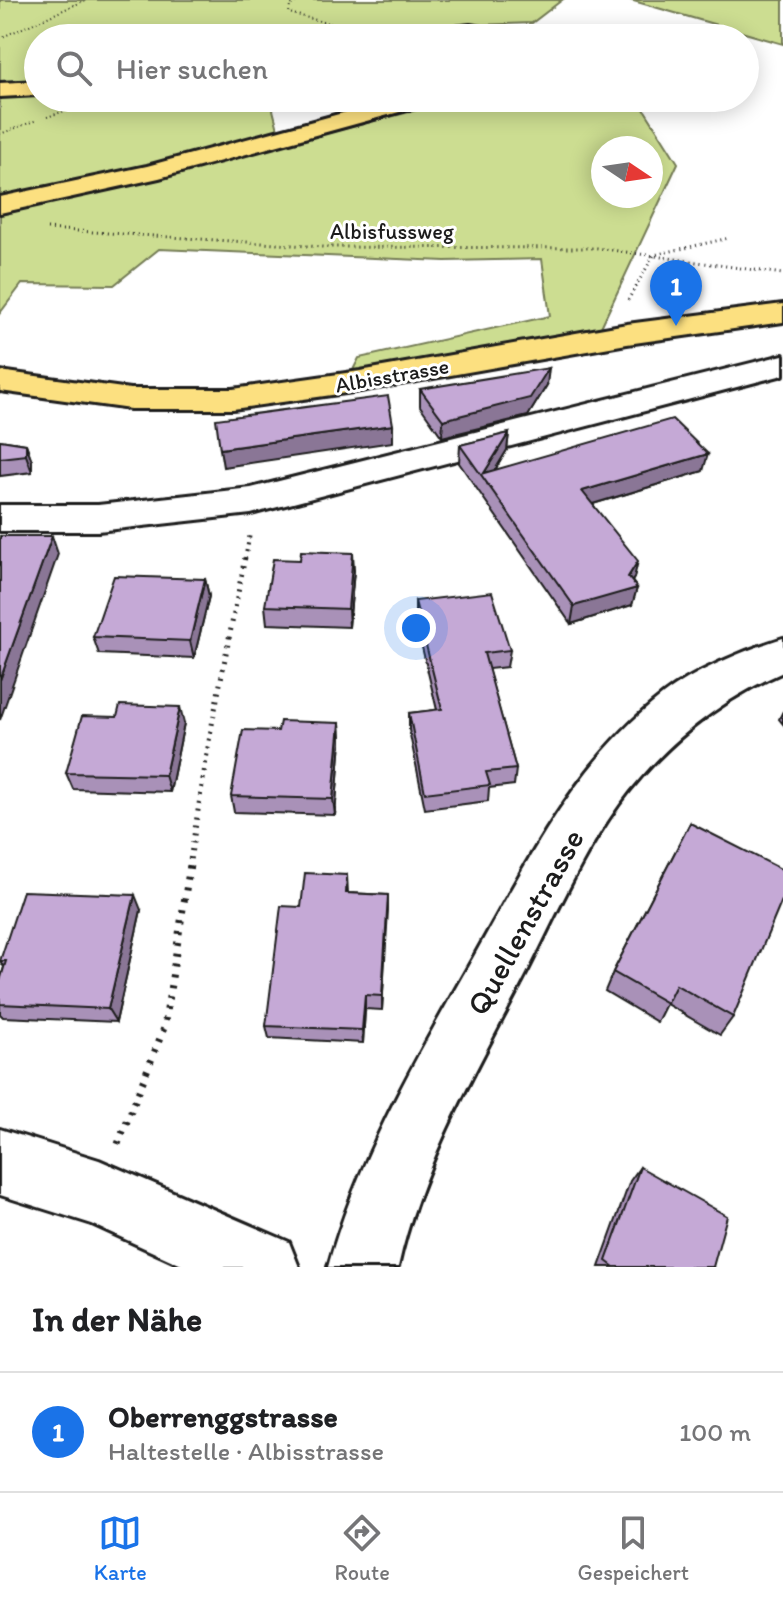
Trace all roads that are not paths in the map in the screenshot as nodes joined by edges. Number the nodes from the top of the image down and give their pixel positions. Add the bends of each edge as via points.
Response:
1 (24, 89) edge
2 (0, 90) edge
3 (373, 112) edge
4 (0, 205) edge
5 (783, 313) edge
6 (783, 365) edge
7 (0, 381) edge
8 (0, 518) edge
9 (783, 655) edge
10 (0, 1162) edge
11 (264, 1267) edge
12 (363, 1267) edge

1 - 2 main road
3 - 4 main road via 150,173
5 - 7 main road, Albisstrasse via 233,399 130,399
6 - 8 street via 251,501 98,518
9 - 12 street, Quellenstrasse via 680,708 602,788 449,1060 376,1215
10 - 11 street via 99,1193

